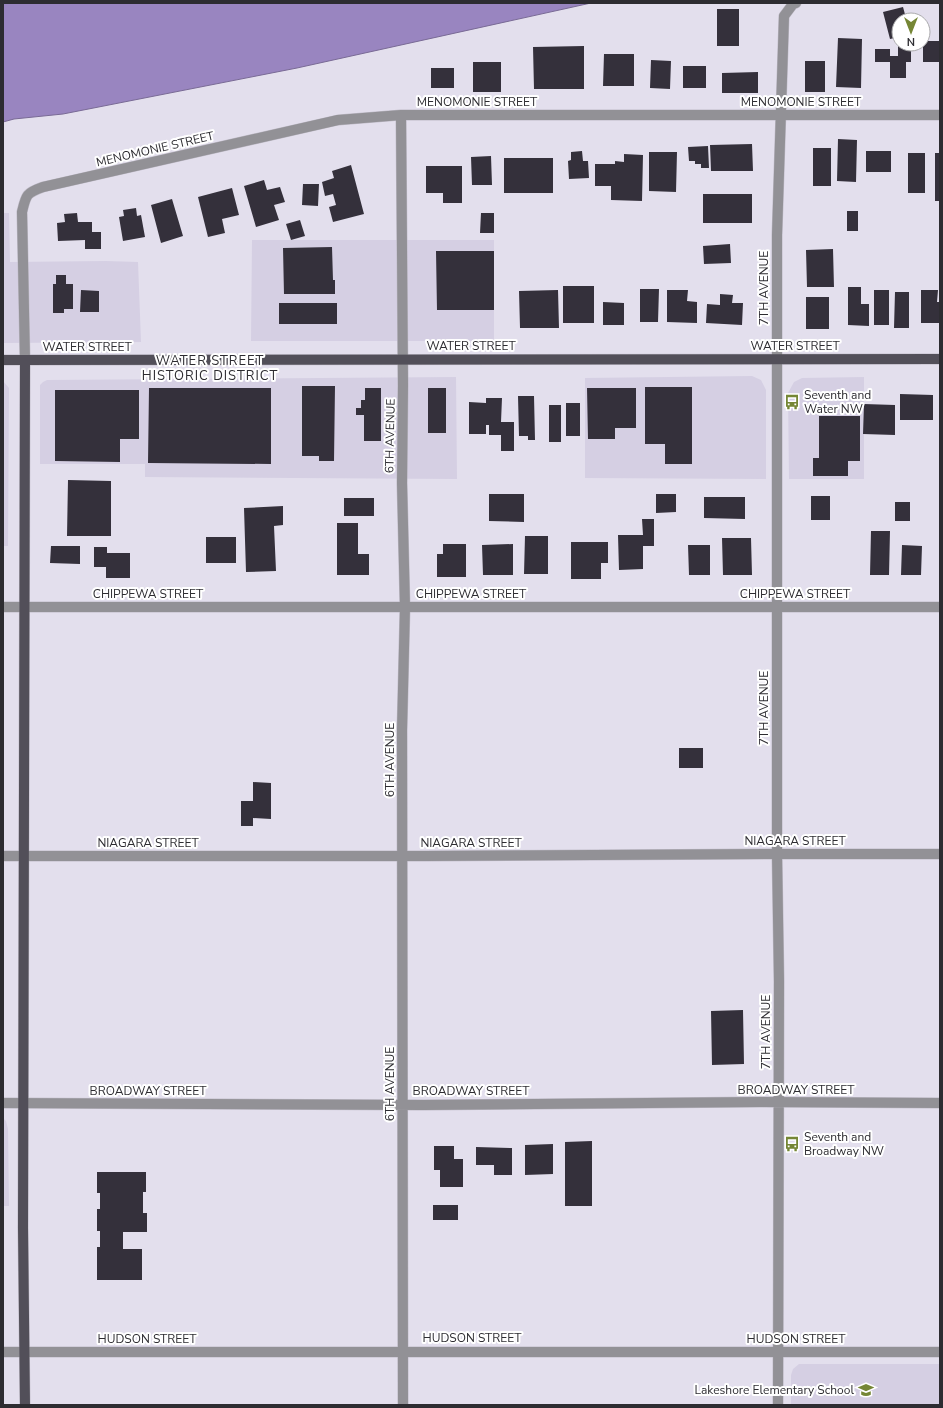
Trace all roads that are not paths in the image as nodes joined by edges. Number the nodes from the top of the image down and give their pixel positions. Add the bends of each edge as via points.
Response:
1 (796, 3) edge
2 (401, 115) junction
3 (940, 115) edge
4 (782, 116) junction
5 (402, 359) junction
6 (777, 359) junction
7 (940, 359) edge
8 (3, 360) edge
9 (25, 360) junction
10 (3, 607) edge
11 (24, 607) junction
12 (405, 607) junction
13 (777, 607) junction
14 (940, 607) edge
15 (777, 854) junction
16 (940, 854) edge
17 (3, 856) edge
18 (24, 856) junction
19 (403, 856) junction
20 (778, 1102) junction
21 (3, 1103) edge
22 (24, 1103) junction
23 (940, 1103) edge
24 (404, 1105) junction
25 (404, 1351) junction
26 (3, 1352) edge
27 (25, 1352) junction
28 (777, 1352) junction
29 (940, 1352) edge
30 (25, 1405) edge
31 (403, 1405) edge
32 (778, 1405) edge

1 - 4 street, 7TH AVENUE via 784,16
2 - 4 street, MENOMONIE STREET
2 - 5 street, 6TH AVENUE
2 - 9 street, MENOMONIE STREET via 330,122 30,192 25,198 22,212
3 - 4 street, MENOMONIE STREET
4 - 6 street, 7TH AVENUE via 777,235
5 - 6 main road, WATER STREET
5 - 9 main road, WATER STREET
5 - 12 street, 6TH AVENUE
6 - 7 main road, WATER STREET
6 - 13 street, 7TH AVENUE
8 - 9 main road, WATER STREET
9 - 11 main road
10 - 11 street, CHIPPEWA STREET
11 - 12 street, CHIPPEWA STREET
11 - 18 main road
12 - 13 street, CHIPPEWA STREET
12 - 19 street, 6TH AVENUE via 402,730
13 - 14 street, CHIPPEWA STREET
13 - 15 street, 7TH AVENUE
15 - 16 street, NIAGARA STREET
15 - 19 street, NIAGARA STREET
15 - 20 street, 7TH AVENUE
17 - 18 street, NIAGARA STREET
18 - 19 street, NIAGARA STREET
18 - 22 main road
19 - 24 street, 6TH AVENUE
20 - 23 street, BROADWAY STREET
20 - 24 street, BROADWAY STREET
20 - 28 street, 7TH AVENUE
21 - 22 street, BROADWAY STREET
22 - 24 street, BROADWAY STREET
22 - 27 main road
24 - 25 street, 6TH AVENUE
25 - 27 street, HUDSON STREET
25 - 28 street, HUDSON STREET
25 - 31 street, 6TH AVENUE
26 - 27 street, HUDSON STREET
27 - 30 main road
28 - 29 street, HUDSON STREET
28 - 32 street, 7TH AVENUE

